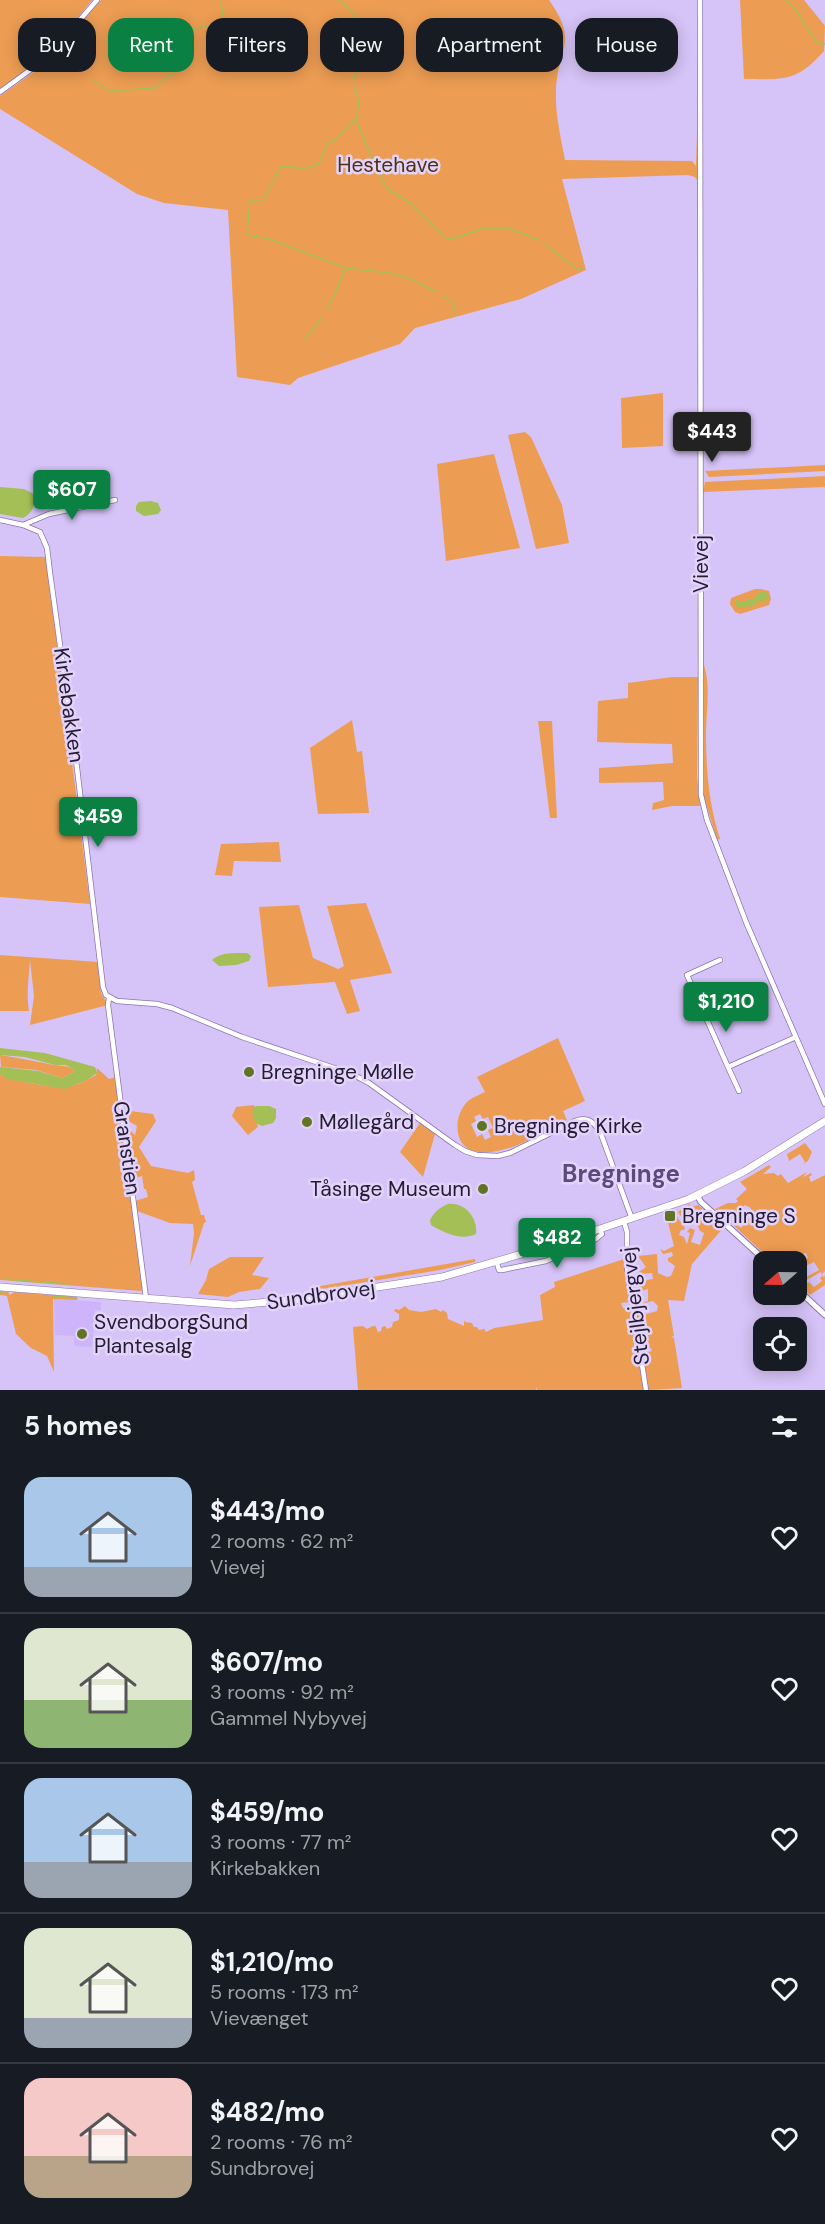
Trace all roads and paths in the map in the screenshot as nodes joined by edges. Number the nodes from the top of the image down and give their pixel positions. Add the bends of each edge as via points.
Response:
1 (97, 0) edge
2 (700, 0) edge
3 (0, 92) edge
4 (115, 500) dead end
5 (39, 518) junction
6 (0, 520) edge
7 (23, 525) junction
8 (40, 532) junction
9 (720, 960) dead end
10 (109, 998) junction
11 (796, 1037) junction
12 (728, 1067) junction
13 (739, 1091) dead end
14 (825, 1104) edge
15 (825, 1121) edge
16 (697, 1196) junction
17 (632, 1219) junction
18 (624, 1222) junction
19 (601, 1232) junction
20 (755, 1251) edge
21 (497, 1263) junction
22 (0, 1287) edge
23 (807, 1298) edge
24 (146, 1299) junction
25 (825, 1315) edge
26 (646, 1390) edge

1 - 3 street via 48,57
2 - 11 street, Vievej via 701,795 738,901
4 - 5 street
5 - 7 street
5 - 8 street, Kirkebakken
6 - 7 street
7 - 8 street
8 - 10 street, Kirkebakken via 47,548 103,987
9 - 12 street via 687,975
10 - 17 street via 172,1008 242,1037 352,1074 471,1154 501,1155 575,1121 589,1120 599,1130
10 - 24 street, Granstien
11 - 12 street
11 - 14 street, Vievej
12 - 13 street
15 - 16 main road, Sundbrovej
16 - 17 main road, Sundbrovej
16 - 20 street
17 - 18 main road, Sundbrovej
18 - 19 main road, Sundbrovej
18 - 26 street, Stejlbjergvej
19 - 21 main road, Sundbrovej
19 - 21 street, Sundbrovej via 586,1244 546,1262 502,1270
21 - 24 main road, Sundbrovej via 436,1278 286,1301 234,1305
22 - 24 main road, Sundbrovej
23 - 25 street

